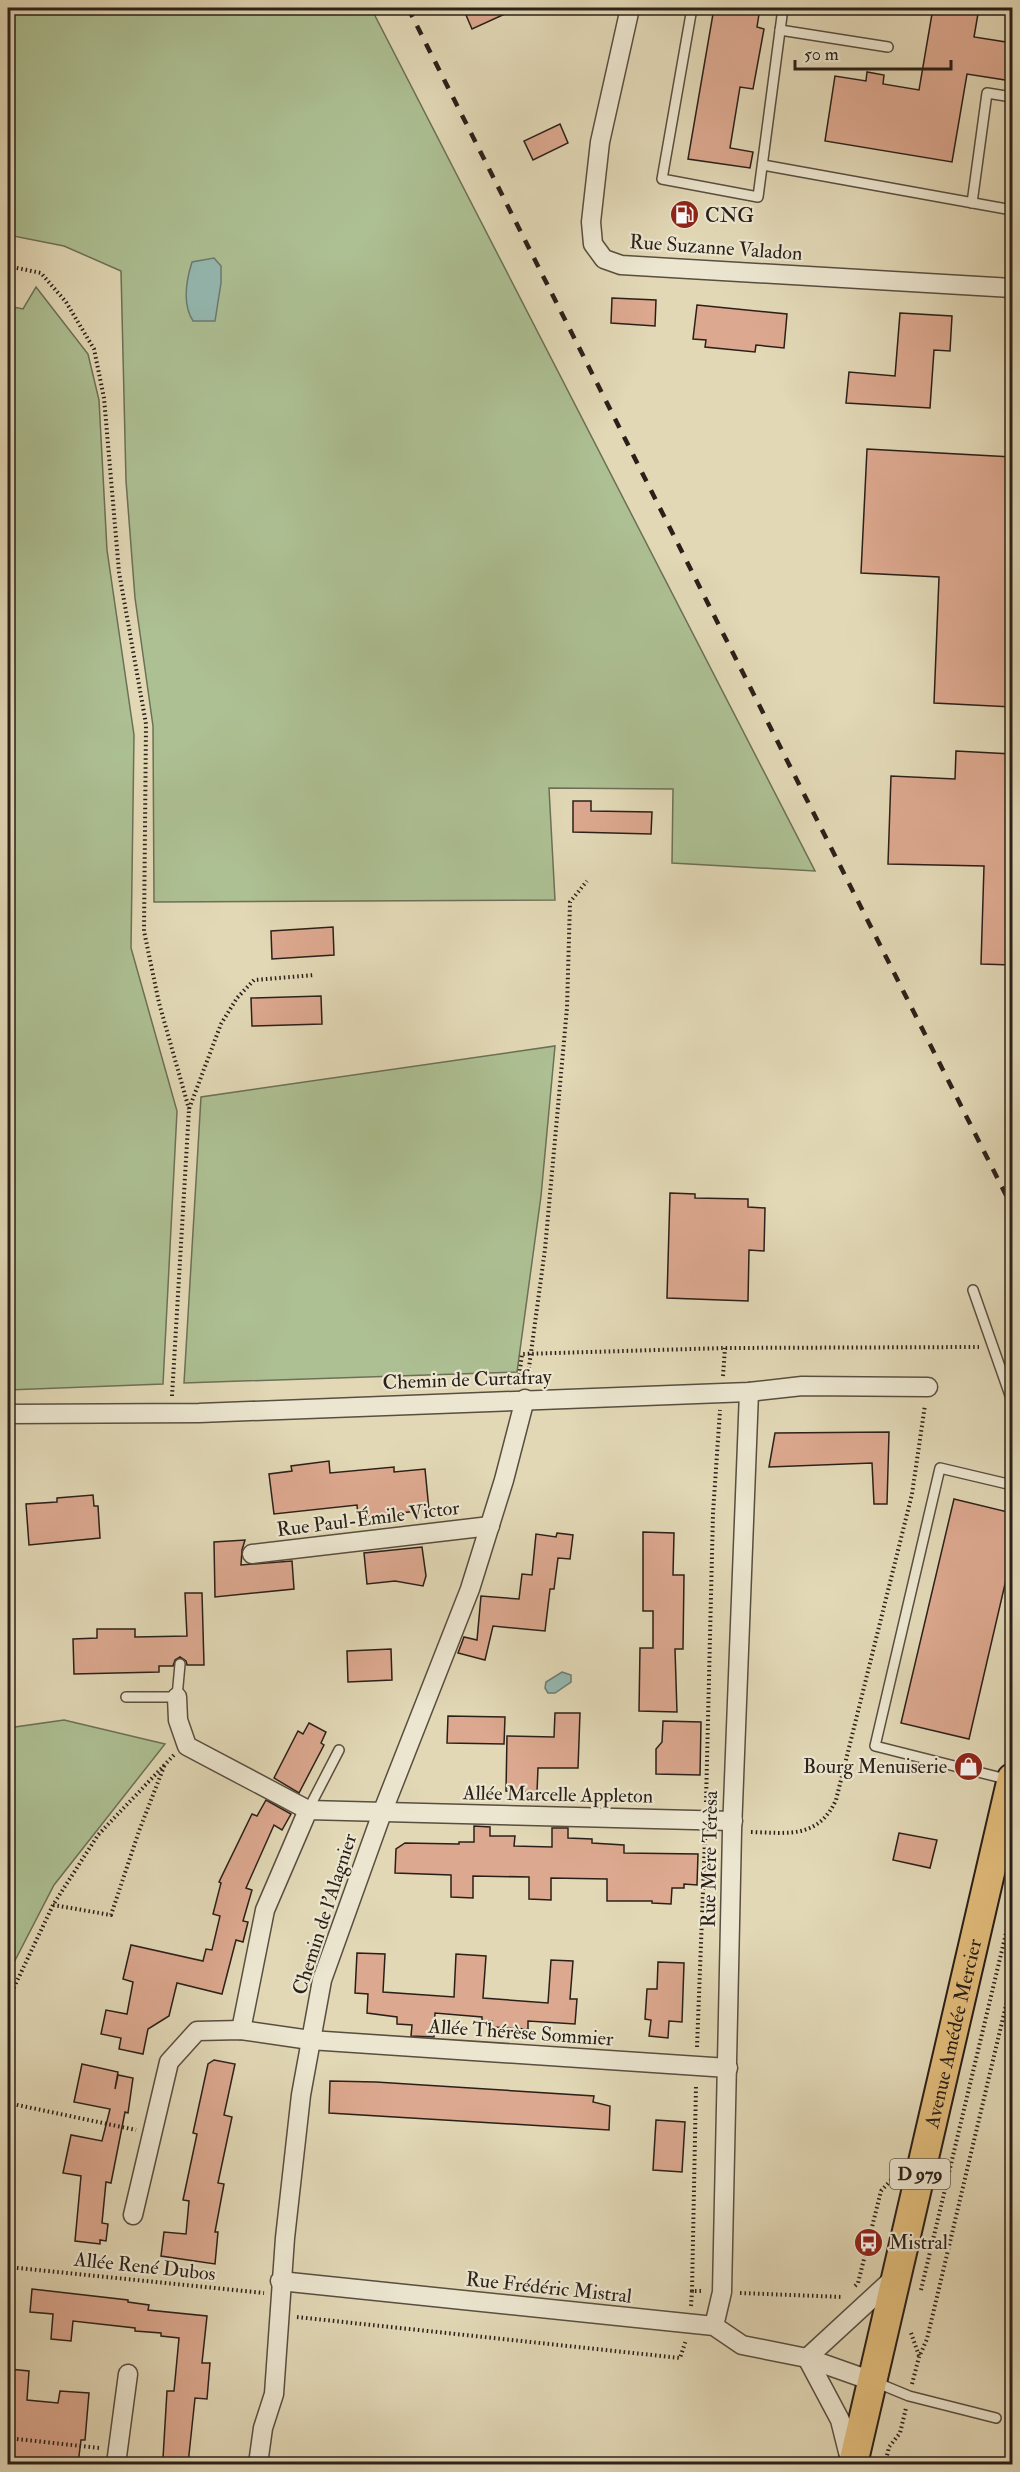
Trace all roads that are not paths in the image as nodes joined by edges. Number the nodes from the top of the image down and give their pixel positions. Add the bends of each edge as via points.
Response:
1 (630, 8) edge
2 (692, 8) edge
3 (783, 8) edge
4 (780, 30) junction
5 (888, 47) dead end
6 (1012, 97) edge
7 (763, 165) junction
8 (972, 203) junction
9 (1012, 210) edge
10 (1012, 288) edge
11 (973, 1290) dead end
12 (928, 1387) road end
13 (749, 1392) junction
14 (525, 1399) junction
15 (1012, 1401) edge
16 (8, 1414) edge
17 (1012, 1485) edge
18 (490, 1526) junction
19 (252, 1554) dead end
20 (180, 1664) dead end
21 (126, 1697) dead end
22 (177, 1697) junction
23 (339, 1750) dead end
24 (1012, 1779) edge
25 (308, 1810) junction
26 (382, 1813) junction
27 (732, 1826) junction
28 (241, 2030) junction
29 (310, 2040) junction
30 (728, 2068) junction
31 (133, 2215) dead end
32 (896, 2275) junction
33 (280, 2288) junction
34 (714, 2326) junction
35 (807, 2358) junction
36 (128, 2374) dead end
37 (873, 2381) junction
38 (996, 2418) dead end
39 (116, 2457) edge
40 (258, 2464) edge
41 (852, 2464) edge

1 - 10 street, Rue Suzanne Valadon via 600,142 591,222 593,244 604,259 621,265
2 - 7 lane via 662,179 758,197
3 - 4 lane
4 - 5 lane
4 - 7 lane
6 - 8 lane via 987,93
7 - 8 lane
8 - 9 lane
11 - 15 lane
12 - 13 street, Chemin de Curtafray via 802,1386
13 - 14 street, Chemin de Curtafray
13 - 27 street, Rue Mère Térèsa
14 - 16 street, Chemin de Curtafray via 199,1413
14 - 18 street, Chemin de l'Alagnier
17 - 24 lane via 940,1468 875,1746
18 - 19 street, Rue Paul-Émile Victor
18 - 26 street, Chemin de l'Alagnier via 470,1589
20 - 22 lane
21 - 22 lane
22 - 25 street via 178,1720 186,1746
23 - 25 lane
24 - 32 main road, Avenue Amédée Mercier / D 979
25 - 26 street, Allée Marcelle Appleton
25 - 28 street via 265,1910
26 - 27 street, Allée Marcelle Appleton
26 - 29 street, Chemin de l'Alagnier via 322,1980
27 - 30 street, Rue Mère Térèsa
28 - 29 street, Allée Thérèse Sommier
28 - 31 street, Allée Thérèse Sommier via 197,2031 169,2062
29 - 30 street, Allée Thérèse Sommier
29 - 33 street, Chemin de l'Alagnier
30 - 34 street, Rue Mère Térèsa via 722,2292
32 - 35 street
32 - 37 main road, Avenue Amédée Mercier / D 979
33 - 34 street, Rue Frédéric Mistral
33 - 40 street, Chemin de l'Alagnier via 274,2394 263,2428
34 - 35 street, Rue Frédéric Mistral via 742,2345
35 - 37 street, Rue Frédéric Mistral
35 - 41 street via 840,2420
36 - 39 street
37 - 38 lane via 909,2396
37 - 41 main road, Avenue Amédée Mercier / D 979

